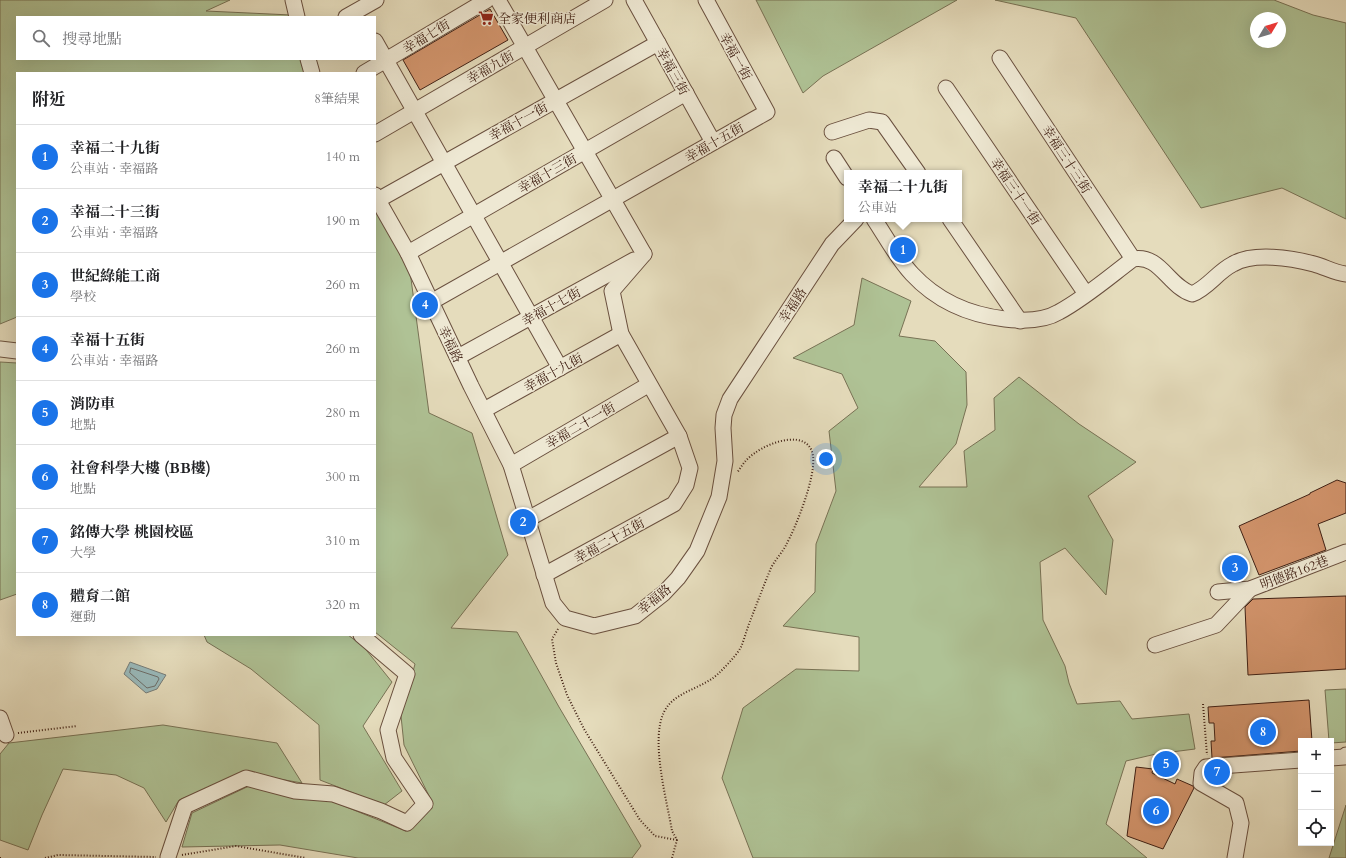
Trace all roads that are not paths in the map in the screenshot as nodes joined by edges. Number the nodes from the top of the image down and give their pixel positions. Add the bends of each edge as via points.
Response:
1 (292, 0) edge
2 (376, 0) edge
3 (487, 0) edge
4 (498, 0) edge
5 (606, 0) edge
6 (634, 0) edge
7 (706, 0) edge
8 (355, 15) edge
9 (297, 16) edge
10 (376, 43) edge
11 (658, 43) junction
12 (524, 47) junction
13 (1000, 58) dead end
14 (308, 60) edge
15 (386, 60) junction
16 (312, 72) edge
17 (366, 72) edge
18 (946, 88) dead end
19 (686, 93) junction
20 (555, 100) junction
21 (415, 111) junction
22 (767, 112) joint
23 (832, 132) dead end
24 (376, 133) edge
25 (713, 142) junction
26 (585, 152) junction
27 (834, 158) dead end
28 (444, 162) junction
29 (916, 170) edge
30 (844, 173) edge
31 (376, 197) edge
32 (612, 199) junction
33 (474, 216) junction
34 (853, 222) edge
35 (876, 222) edge
36 (952, 222) edge
37 (408, 253) junction
38 (644, 254) junction
39 (1133, 259) junction
40 (501, 262) junction
41 (1346, 274) edge
42 (1086, 294) junction
43 (431, 302) junction
44 (532, 317) junction
45 (1020, 321) junction
46 (621, 334) junction
47 (0, 349) edge
48 (16, 351) edge
49 (458, 357) junction
50 (560, 368) junction
51 (648, 385) junction
52 (484, 410) junction
53 (679, 436) junction
54 (511, 465) junction
55 (528, 519) junction
56 (1346, 552) edge
57 (544, 575) junction
58 (1250, 589) junction
59 (1218, 592) dead end
60 (362, 636) edge
61 (1155, 645) dead end
62 (0, 718) edge
63 (6, 735) road end
64 (1346, 755) edge
65 (1334, 758) edge
66 (1298, 760) edge
67 (168, 857) edge
68 (1235, 858) edge

1 - 9 street
2 - 8 street
3 - 15 street, 幸福七街
4 - 12 street
5 - 12 street, 幸福九街
6 - 11 street, 幸福三街
7 - 22 street, 幸福一街
10 - 15 street
11 - 19 street, 幸福三街
11 - 20 street, 幸福十一街
12 - 20 street
12 - 21 street, 幸福九街
13 - 39 street, 幸福三十三街
14 - 16 street
15 - 17 street, 幸福七街
15 - 21 street
18 - 42 street, 幸福三十一街
19 - 25 street, 幸福三街
19 - 26 street, 幸福十三街
20 - 26 street
20 - 28 street, 幸福十一街
21 - 24 street, 幸福九街
21 - 28 street
22 - 25 street, 幸福十五街
23 - 29 street via 869,120 882,122
25 - 32 street, 幸福十五街
26 - 32 street
26 - 33 street, 幸福十三街
27 - 30 street
28 - 31 street, 幸福十一街
28 - 33 street
31 - 37 street, 幸福路
32 - 38 street
32 - 40 street, 幸福十五街
33 - 37 street, 幸福十三街
33 - 40 street
34 - 57 street, 幸福路 via 832,244 730,399 724,414 725,462 719,497 697,551 678,578 635,616 594,626 565,618 553,603
35 - 45 street via 911,273 928,289 966,311
36 - 45 street
37 - 43 street, 幸福路
38 - 44 street, 幸福十七街
38 - 46 street via 612,291
39 - 41 street via 1149,259 1177,287 1192,294 1207,286 1231,264 1251,258 1268,256 1314,264
39 - 42 street
40 - 43 street, 幸福十五街
40 - 44 street
42 - 45 street via 1058,313
43 - 49 street, 幸福路
44 - 49 street, 幸福十七街
44 - 50 street
46 - 50 street, 幸福十九街
46 - 51 street
47 - 48 street
49 - 52 street, 幸福路
50 - 52 street, 幸福十九街
51 - 53 street
51 - 54 street, 幸福二十一街
52 - 54 street, 幸福路
53 - 55 street
53 - 57 street, 幸福二十五街 via 690,468 686,485 674,504
54 - 55 street, 幸福路
55 - 57 street, 幸福路
56 - 58 street, 明德路162巷
58 - 59 street, 明德路162巷
58 - 61 street via 1216,625
60 - 67 street via 407,674 388,730 394,758 425,804 407,823 333,794 295,791 246,778 185,806
62 - 63 street
64 - 65 street
66 - 68 street via 1206,767 1202,773 1201,783 1236,803 1242,823

